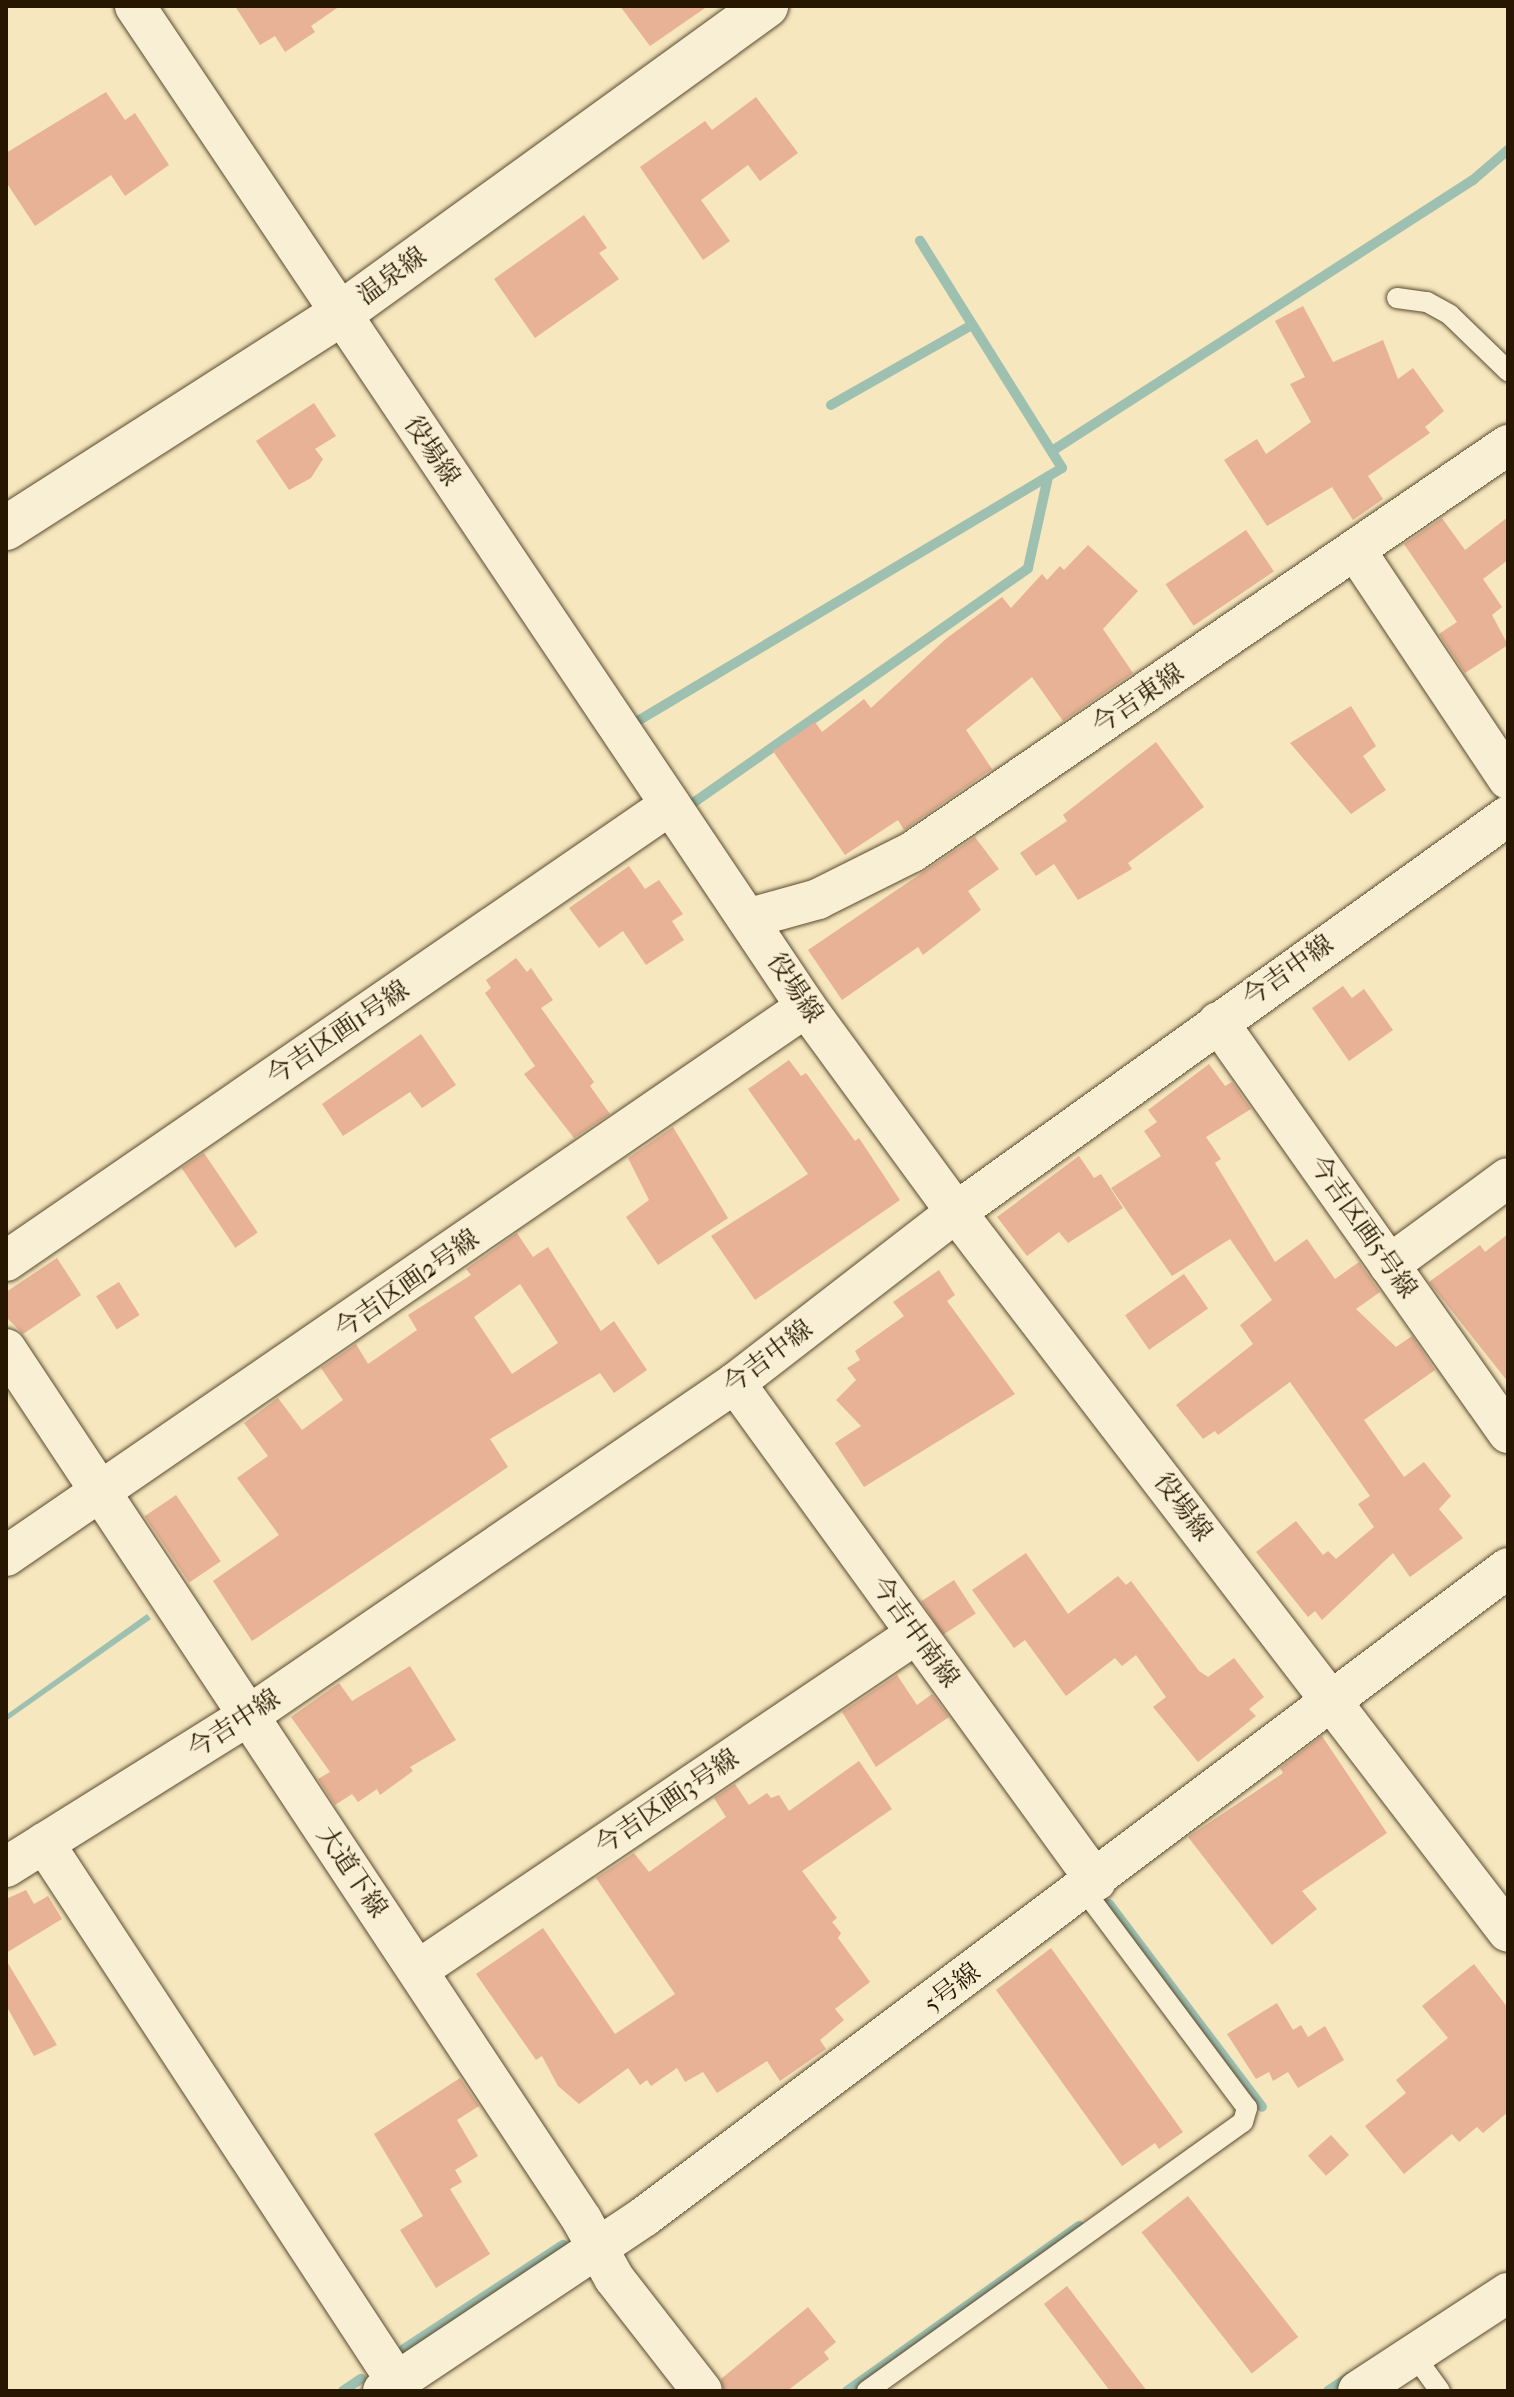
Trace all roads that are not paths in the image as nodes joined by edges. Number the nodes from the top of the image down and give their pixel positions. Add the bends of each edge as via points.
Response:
1 (135, 6) edge
2 (766, 6) edge
3 (1397, 298) dead end
4 (340, 314) junction
5 (1508, 371) edge
6 (1508, 445) edge
7 (6, 528) edge
8 (1356, 551) junction
9 (1508, 779) edge
10 (670, 805) junction
11 (1508, 816) edge
12 (750, 918) junction
13 (806, 1007) junction
14 (1218, 1022) junction
15 (1508, 1178) edge
16 (956, 1212) junction
17 (6, 1261) edge
18 (1389, 1265) junction
19 (6, 1349) edge
20 (735, 1383) junction
21 (1508, 1433) edge
22 (101, 1496) junction
23 (6, 1556) edge
24 (1508, 1568) edge
25 (916, 1634) junction
26 (1332, 1702) junction
27 (248, 1716) junction
28 (44, 1843) junction
29 (6, 1867) edge
30 (1090, 1885) junction
31 (1508, 1932) edge
32 (418, 1970) junction
33 (597, 2250) junction
34 (1508, 2293) edge
35 (1414, 2355) junction
36 (390, 2387) edge
37 (702, 2391) edge
38 (867, 2391) edge
39 (1358, 2391) edge
40 (1440, 2391) edge

1 - 4 street, 役場線
2 - 4 street, 温泉線
3 - 5 lane via 1427,302 1450,315
4 - 7 street, 温泉線
4 - 10 street, 役場線
6 - 8 street, 今吉東線
8 - 9 street
8 - 12 street, 今吉東線 via 912,852 818,899
10 - 12 street, 役場線
10 - 17 street, 今吉区画1号線
11 - 14 street, 今吉中線
12 - 13 street, 役場線
13 - 16 street, 役場線
13 - 22 street, 今吉区画2号線
14 - 16 street, 今吉中線
14 - 18 street, 今吉区画5号線
15 - 18 street
16 - 20 street, 今吉中線
16 - 26 street, 役場線
18 - 21 street, 今吉区画5号線
19 - 22 street, 大道下線
20 - 25 street, 今吉中南線
20 - 27 street, 今吉中線
22 - 23 street, 今吉区画2号線
22 - 27 street, 大道下線
24 - 26 street, 5号線
25 - 30 street, 今吉中南線
25 - 32 street, 今吉区画3号線
26 - 30 street, 5号線
26 - 31 street, 役場線
27 - 28 street, 今吉中線
27 - 32 street, 大道下線
28 - 29 street, 今吉中線
28 - 36 street
30 - 33 street, 5号線
30 - 38 lane via 1247,2108 1243,2122
32 - 33 street, 大道下線
33 - 36 street, 5号線
33 - 37 street, 大道下線
34 - 35 street
35 - 39 street
35 - 40 lane

